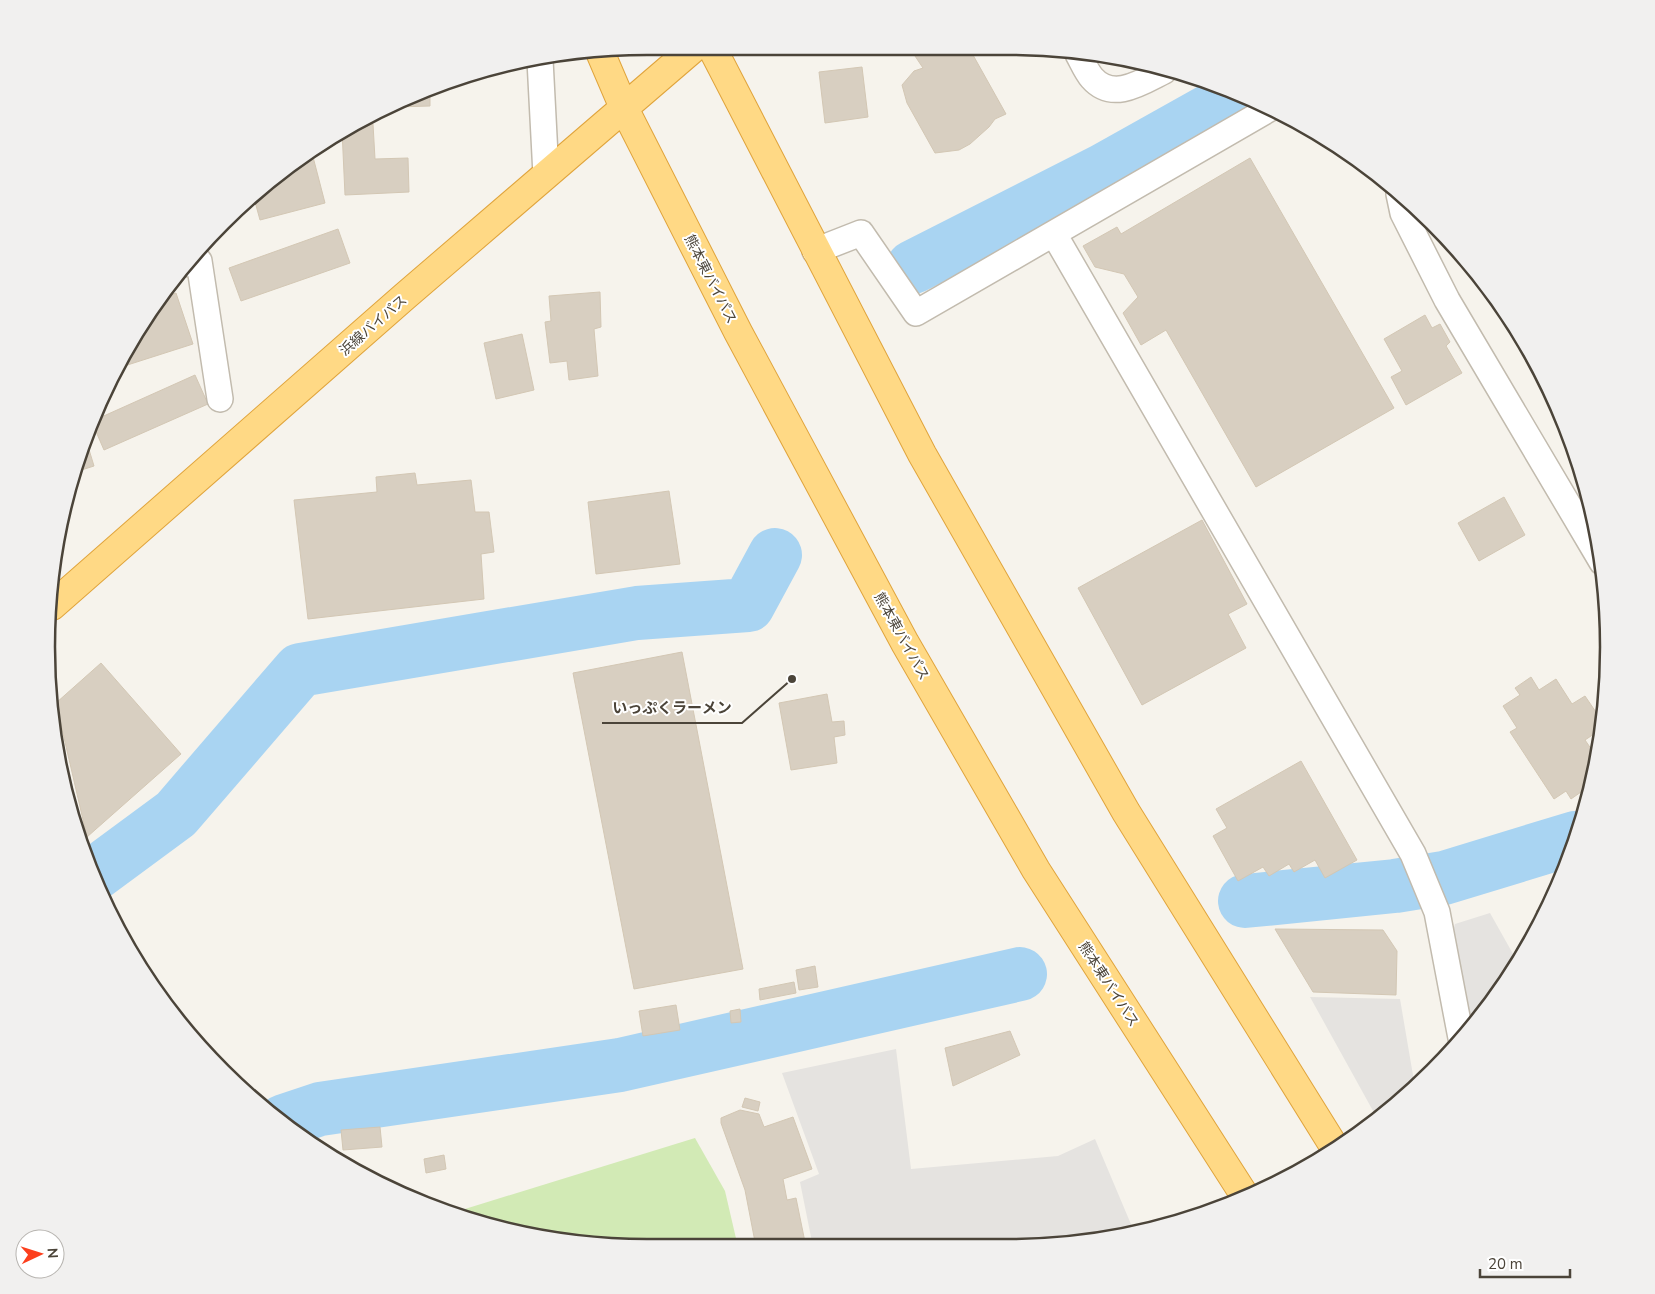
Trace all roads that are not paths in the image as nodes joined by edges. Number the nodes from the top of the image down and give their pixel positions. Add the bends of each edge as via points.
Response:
1 (686, 55) edge
2 (716, 55) edge
3 (602, 57) edge
4 (1082, 60) edge
5 (540, 65) edge
6 (1158, 74) edge
7 (624, 108) junction
8 (1263, 113) edge
9 (546, 175) junction
10 (1401, 205) edge
11 (1054, 234) junction
12 (815, 251) junction
13 (199, 261) edge
14 (220, 399) dead end
15 (1591, 543) edge
16 (57, 602) edge
17 (1459, 1029) edge
18 (1332, 1142) edge
19 (1242, 1191) edge

1 - 7 highway, 浜線バイパス
2 - 12 highway
3 - 7 highway, 熊本東バイパス
4 - 6 street via 1093,78 1111,90 1130,89
5 - 9 street
7 - 9 highway, 浜線バイパス
7 - 19 highway, 熊本東バイパス via 738,332 915,660 1036,870
8 - 11 street
9 - 16 highway, 浜線バイパス
10 - 15 street via 1447,300
11 - 12 street via 916,313 861,233
11 - 17 street via 1413,854 1437,912
12 - 18 highway via 922,454 1126,812
13 - 14 street

